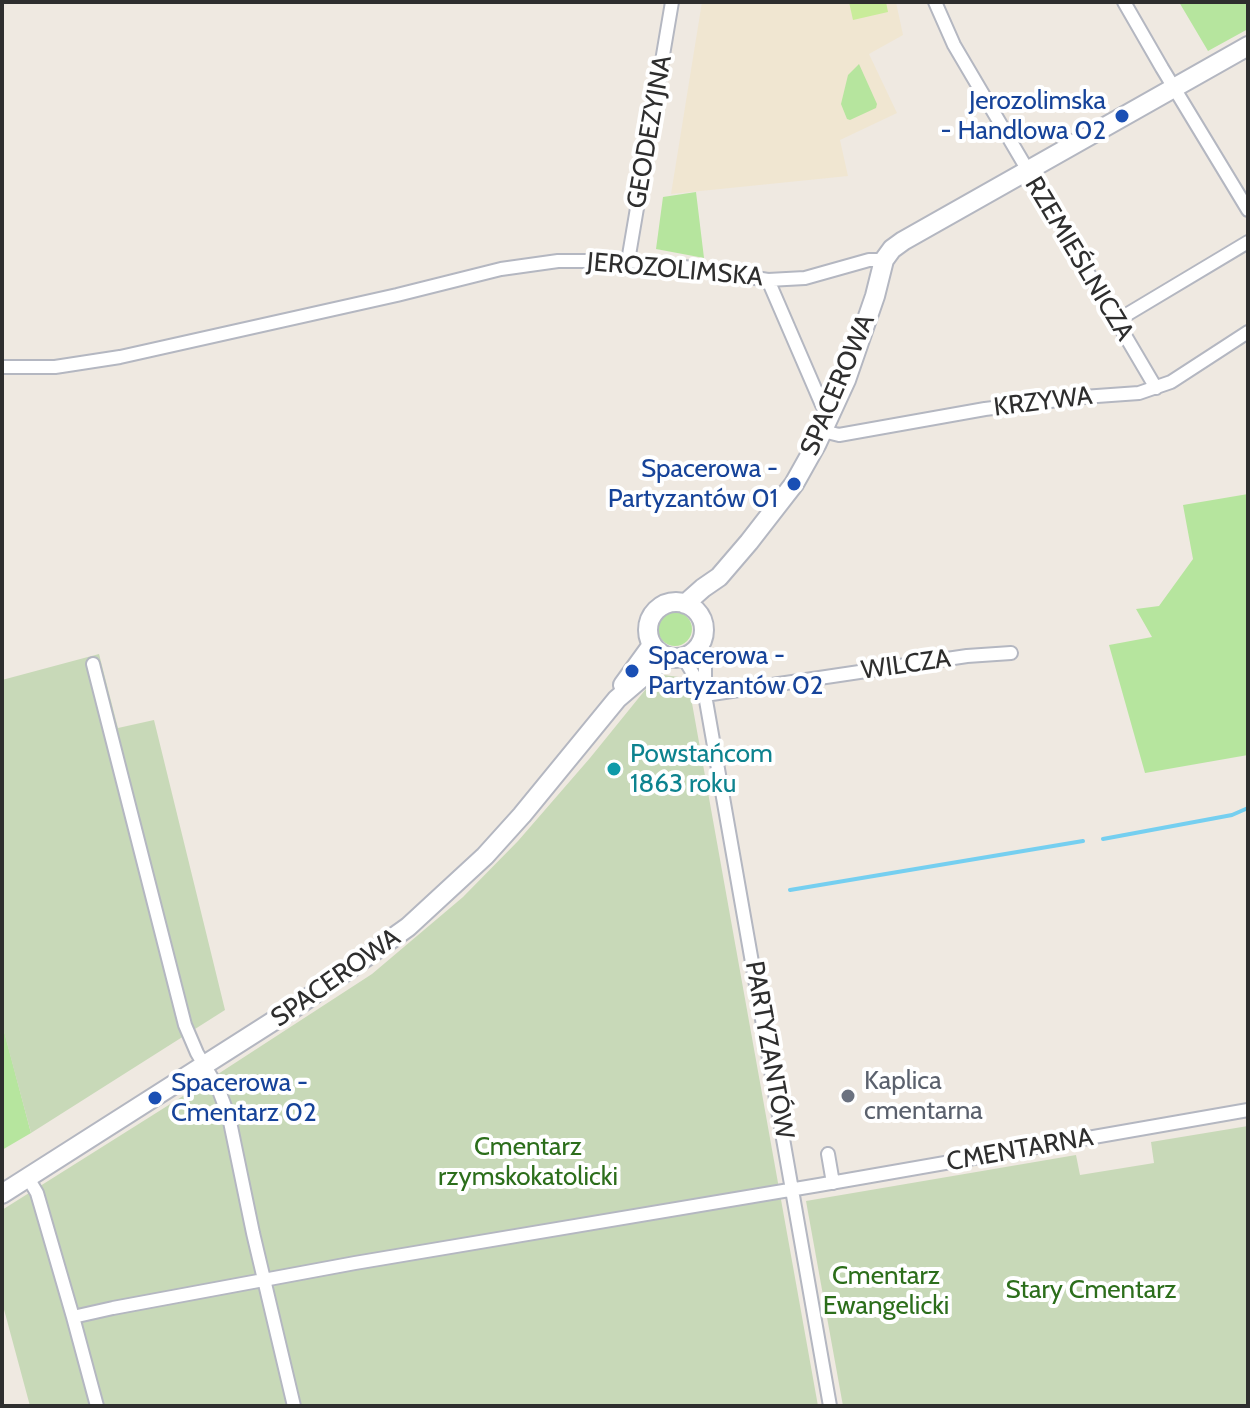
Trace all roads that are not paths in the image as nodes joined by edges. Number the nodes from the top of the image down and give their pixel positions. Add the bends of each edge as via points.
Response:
1 (672, 2) edge
2 (935, 2) edge
3 (1124, 2) edge
4 (1248, 46) edge
5 (1174, 87) junction
6 (1027, 171) junction
7 (1248, 210) edge
8 (1248, 242) edge
9 (884, 260) junction
10 (628, 261) junction
11 (768, 280) junction
12 (1116, 321) junction
13 (1248, 332) edge
14 (2, 367) edge
15 (1156, 388) junction
16 (827, 423) junction
17 (719, 577) junction
18 (685, 604) junction
19 (701, 619) junction
20 (701, 642) junction
21 (667, 653) junction
22 (1011, 653) dead end
23 (93, 664) dead end
24 (705, 695) junction
25 (204, 1066) junction
26 (1248, 1110) edge
27 (828, 1154) dead end
28 (28, 1178) junction
29 (833, 1183) junction
30 (793, 1190) junction
31 (2, 1194) edge
32 (264, 1280) junction
33 (73, 1317) junction
34 (97, 1406) edge
35 (294, 1406) edge
36 (830, 1406) edge

1 - 10 street, GEODEZYJNA
2 - 6 street, RZEMIEŚLNICZA
3 - 5 street
4 - 5 street, JEROZOLIMSKA
5 - 6 street, JEROZOLIMSKA
5 - 7 street
6 - 9 street, JEROZOLIMSKA via 903,241
6 - 12 street, RZEMIEŚLNICZA
8 - 12 street
9 - 11 street, JEROZOLIMSKA via 805,278
9 - 16 street, SPACEROWA via 861,339
10 - 11 street, JEROZOLIMSKA
10 - 14 street, JEROZOLIMSKA via 558,261 501,269 120,357 55,367
11 - 16 street
12 - 15 street, RZEMIEŚLNICZA
13 - 15 street, KRZYWA
15 - 16 street, KRZYWA via 985,409 844,434 832,434
16 - 17 street, SPACEROWA via 794,484
17 - 18 street, SPACEROWA
17 - 19 street, SPACEROWA
18 - 19 street
18 - 21 street via 668,604 654,613 648,629 649,638
19 - 20 street
20 - 21 street via 694,652
20 - 24 street, PARTYZANTÓW
21 - 24 street, PARTYZANTÓW
21 - 25 street, SPACEROWA via 632,671 617,699 522,815 416,921
22 - 24 street, WILCZA
23 - 25 street via 185,1025
24 - 30 street, PARTYZANTÓW
25 - 28 street, SPACEROWA
25 - 32 street via 229,1117
26 - 29 street, CMENTARNA
27 - 29 street
28 - 31 street, SPACEROWA
28 - 33 street
29 - 30 street, CMENTARNA
30 - 32 street, CMENTARNA
30 - 36 street, PARTYZANTÓW
32 - 33 street, CMENTARNA
32 - 35 street
33 - 34 street

